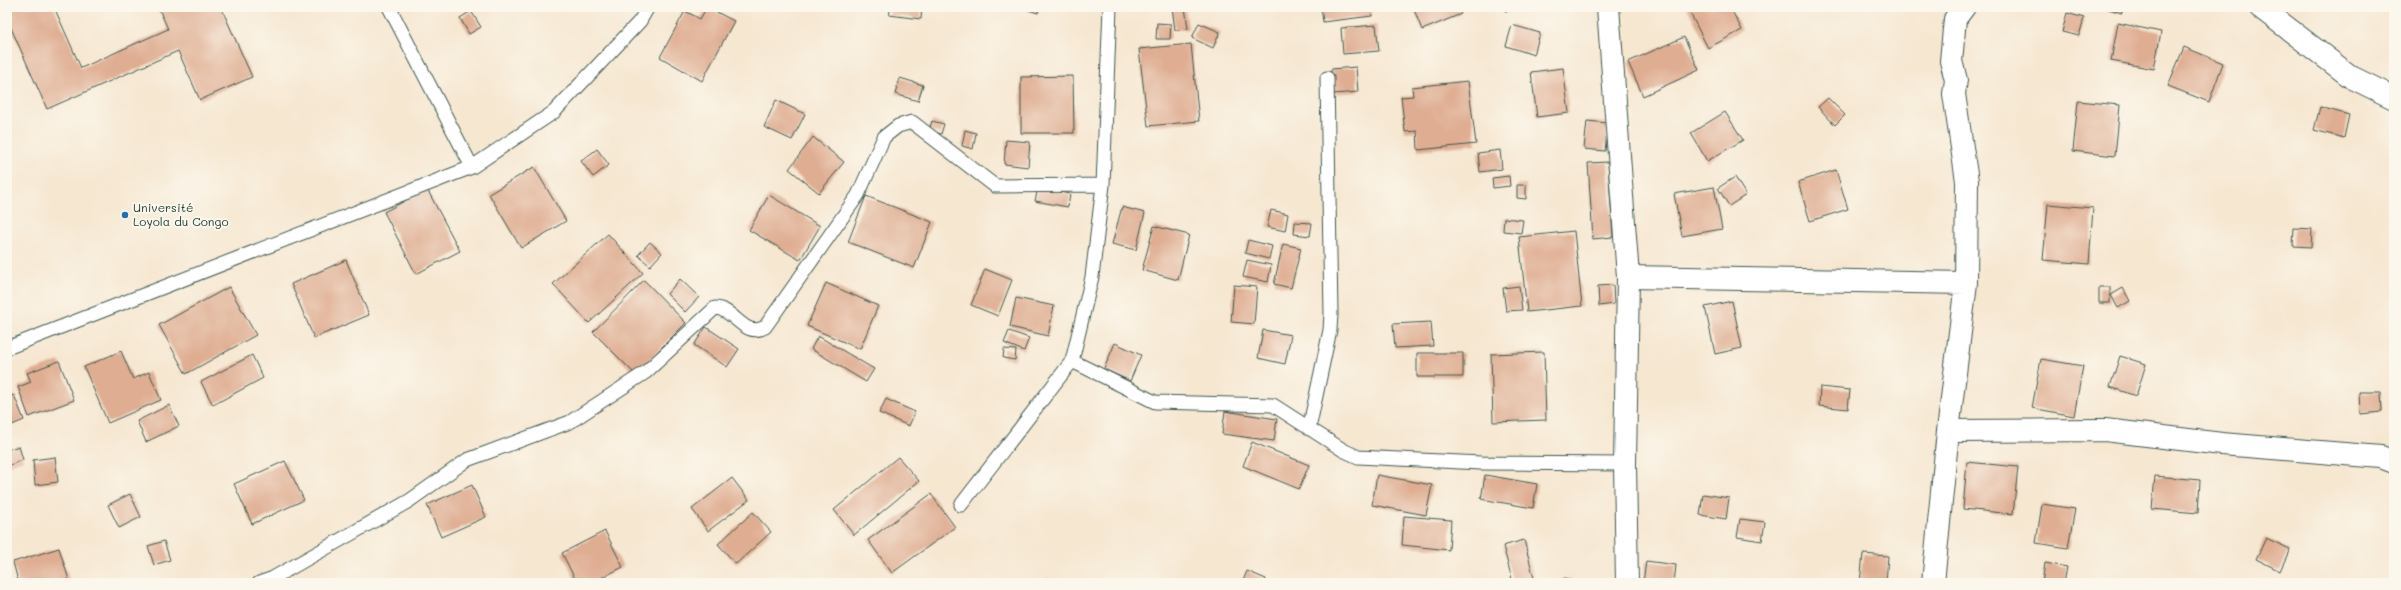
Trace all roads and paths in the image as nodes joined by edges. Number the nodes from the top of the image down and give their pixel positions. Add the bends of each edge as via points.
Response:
1 (389, 7) edge
2 (648, 7) edge
3 (1110, 7) edge
4 (1608, 7) edge
5 (1964, 7) edge
6 (2260, 7) edge
7 (1327, 78) dead end
8 (2394, 98) edge
9 (472, 167) junction
10 (1103, 185) junction
11 (1628, 277) junction
12 (1966, 283) junction
13 (7, 348) edge
14 (1072, 361) junction
15 (1308, 429) junction
16 (1948, 431) junction
17 (2394, 462) edge
18 (1625, 464) junction
19 (961, 505) dead end
20 (259, 583) edge
21 (1627, 583) edge
22 (1933, 583) edge

1 - 9 lane
2 - 9 lane via 640,21 554,112
3 - 10 lane
4 - 11 street
5 - 12 street via 1956,19 1951,61 1956,80 1954,94 1967,181
6 - 8 street via 2351,77
7 - 15 lane via 1331,314 1330,330
9 - 13 lane
10 - 14 lane via 1092,277
10 - 20 lane via 995,186 912,122 898,126 884,137 858,195 765,327 752,331 721,308 715,308 646,372 570,422 467,460 410,501 273,578
11 - 12 street
11 - 18 street
12 - 16 street
14 - 15 lane via 1155,402 1273,405
14 - 19 lane
15 - 18 lane via 1358,457 1481,463
16 - 17 street via 2105,430 2222,444 2381,457
16 - 22 street
18 - 21 street

